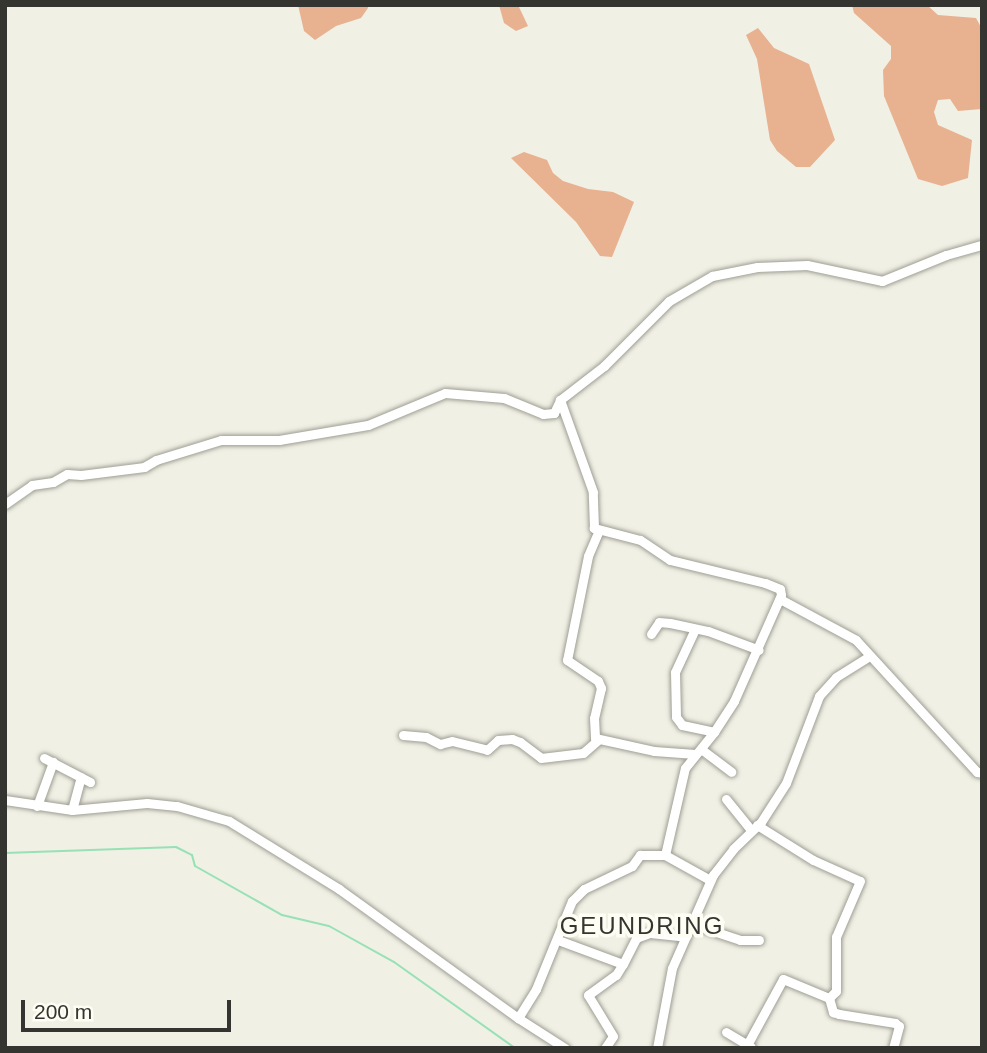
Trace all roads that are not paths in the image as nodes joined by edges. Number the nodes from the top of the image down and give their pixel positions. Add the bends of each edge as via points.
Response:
1 (982, 245) edge
2 (560, 400) junction
3 (5, 504) edge
4 (599, 530) junction
5 (780, 598) junction
6 (695, 629) junction
7 (651, 634) dead end
8 (759, 650) junction
9 (870, 656) junction
10 (714, 732) junction
11 (402, 735) dead end
12 (598, 740) junction
13 (698, 752) junction
14 (731, 772) dead end
15 (982, 773) edge
16 (726, 799) dead end
17 (5, 800) edge
18 (37, 806) junction
19 (72, 810) junction
20 (754, 827) junction
21 (665, 855) junction
22 (710, 880) junction
23 (692, 924) junction
24 (686, 937) junction
25 (558, 940) junction
26 (759, 940) dead end
27 (624, 964) junction
28 (829, 998) junction
29 (518, 1018) junction
30 (726, 1032) dead end
31 (750, 1046) edge
32 (565, 1048) edge
33 (605, 1048) edge
34 (657, 1048) edge
35 (893, 1048) edge

1 - 2 street via 882,281 807,265 757,267 712,276 669,301 604,366
2 - 3 street via 554,414 543,414 504,398 445,393 368,425 279,440 221,440 144,467 67,474 32,485
2 - 4 street via 593,492 593,525
4 - 5 street via 640,540 676,562 765,583 779,589
4 - 12 street via 588,556 567,660 601,688 594,718
5 - 8 street
5 - 9 street via 856,640
6 - 7 street via 659,622
6 - 8 street
6 - 10 street via 676,672 676,717 682,725
8 - 10 street
9 - 15 street
9 - 20 street via 836,677 819,696 786,783
10 - 13 street
11 - 12 street via 487,750 498,740 512,739 541,758 583,753
12 - 13 street via 654,751
13 - 14 street
13 - 21 street via 680,780
16 - 20 street
17 - 18 street
18 - 19 street
18 - 19 street via 48,760 86,780
19 - 29 street via 147,803 192,808 229,821 339,889
20 - 22 street
20 - 28 street via 860,881 836,937 836,991
21 - 22 street
21 - 25 street via 640,855 632,866 584,889 572,901
22 - 23 street
23 - 24 street
23 - 26 street via 740,940
24 - 27 street via 650,933 636,938
24 - 34 street via 666,989
25 - 27 street
25 - 29 street
27 - 33 street via 588,995 613,1037
28 - 31 street via 783,979
28 - 35 street via 833,1012 899,1026
29 - 32 street
30 - 31 street

